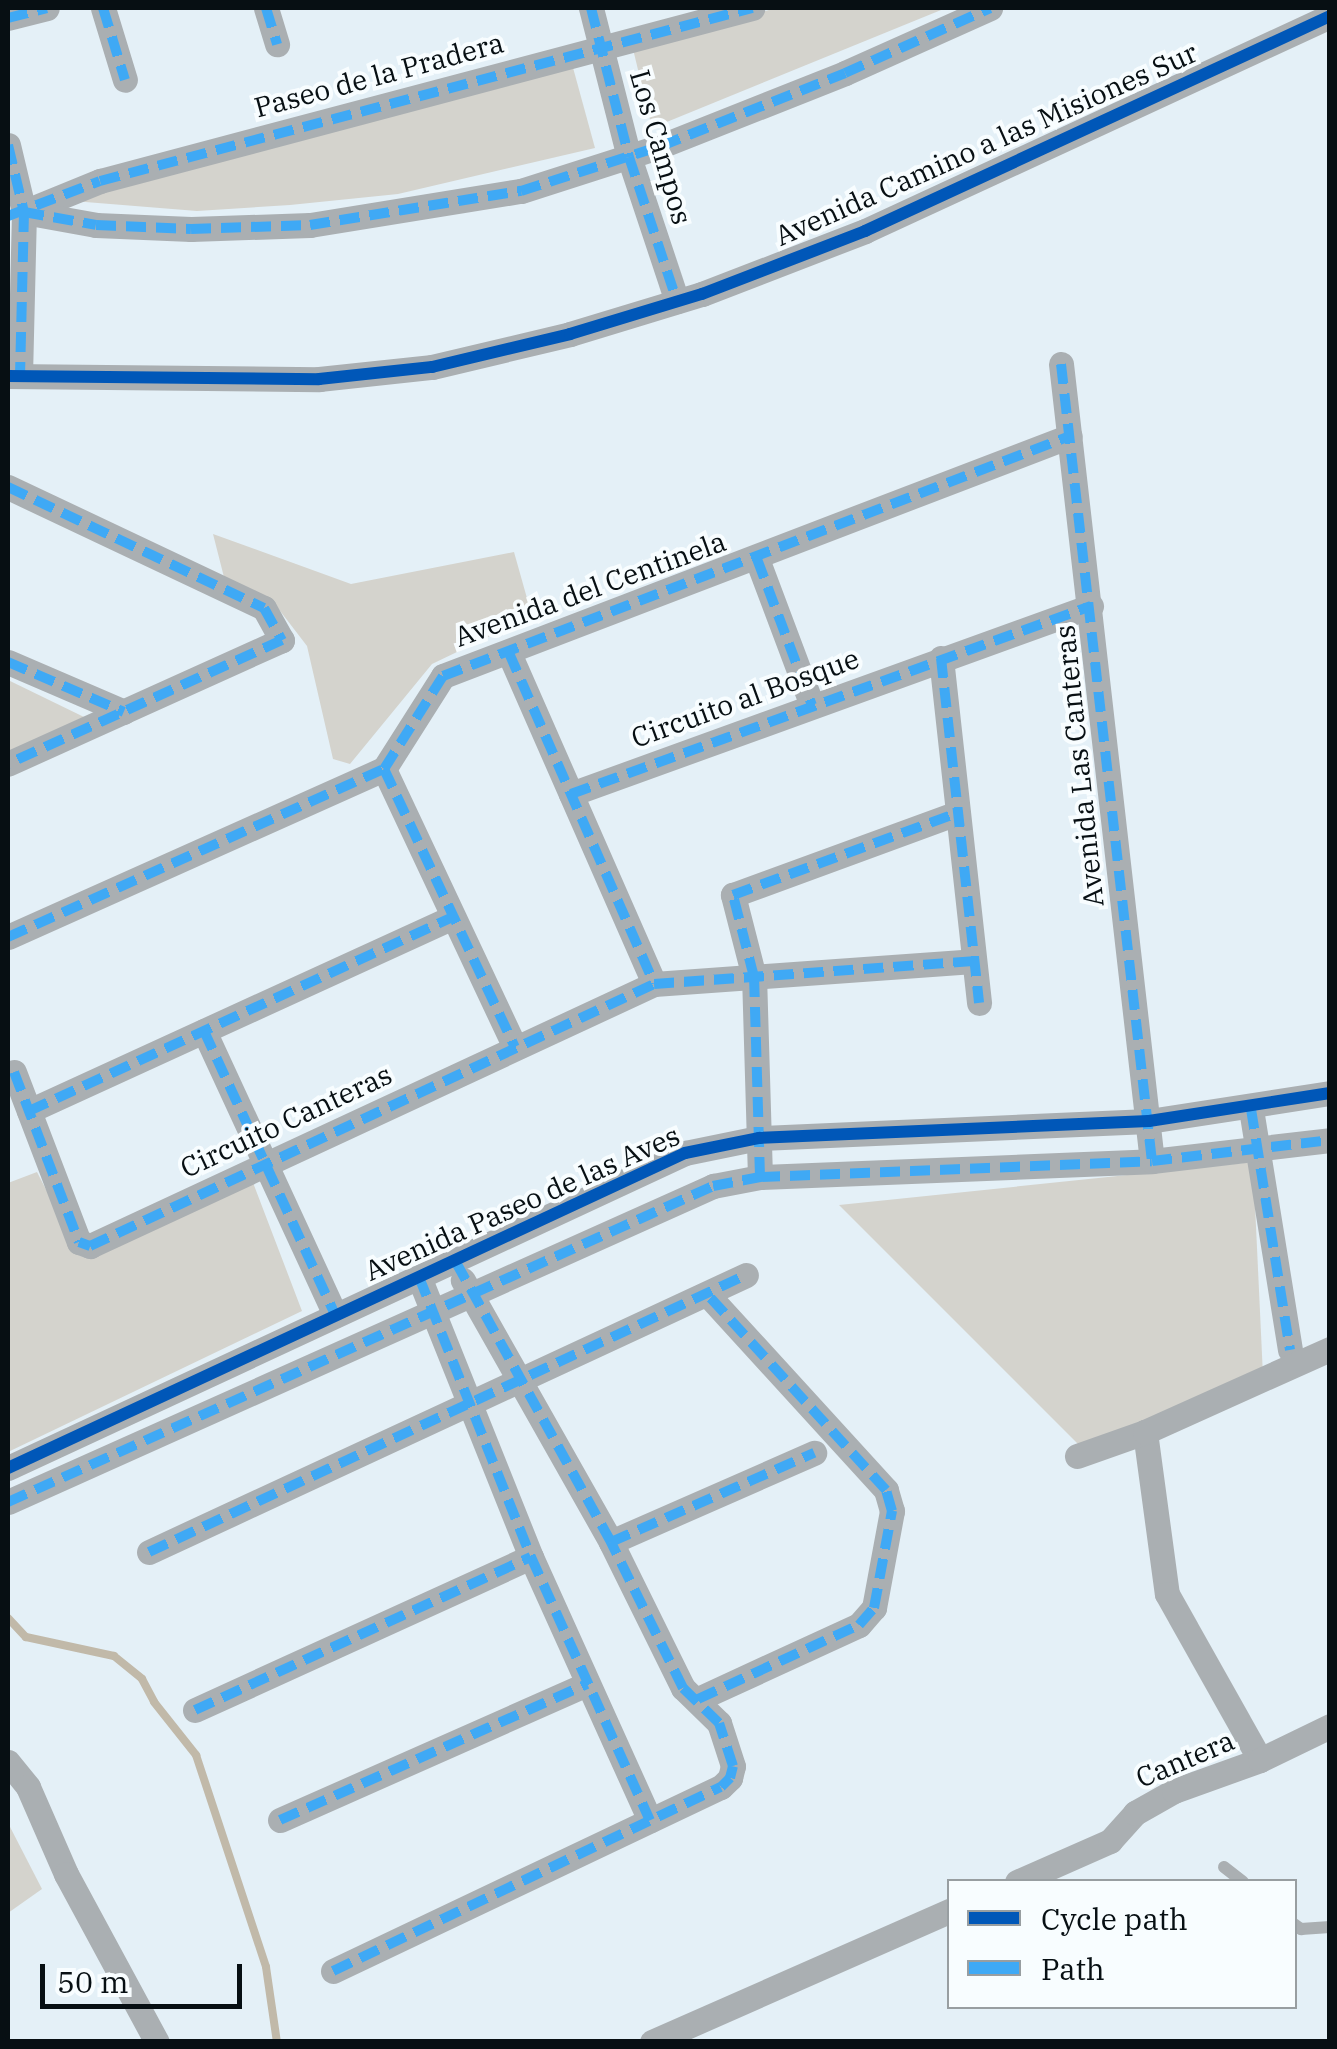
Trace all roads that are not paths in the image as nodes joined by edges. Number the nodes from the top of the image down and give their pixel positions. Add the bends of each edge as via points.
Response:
1 (48, 8) edge
2 (103, 8) edge
3 (266, 8) edge
4 (591, 8) edge
5 (752, 8) edge
6 (990, 8) edge
7 (1330, 16) edge
8 (8, 18) edge
9 (277, 44) dead end
10 (600, 47) junction
11 (125, 80) dead end
12 (8, 145) edge
13 (629, 156) junction
14 (16, 214) edge
15 (677, 302) junction
16 (1061, 364) dead end
17 (14, 376) edge
18 (1070, 436) junction
19 (8, 486) edge
20 (758, 559) junction
21 (1091, 606) junction
22 (508, 653) junction
23 (941, 658) junction
24 (8, 662) edge
25 (812, 705) junction
26 (124, 712) junction
27 (8, 764) edge
28 (384, 769) junction
29 (571, 794) junction
30 (957, 813) junction
31 (454, 917) junction
32 (10, 938) edge
33 (973, 962) junction
34 (754, 977) junction
35 (654, 984) junction
36 (979, 1002) dead end
37 (204, 1031) junction
38 (515, 1047) junction
39 (14, 1072) dead end
40 (1330, 1093) edge
41 (1251, 1108) junction
42 (29, 1111) junction
43 (1149, 1120) junction
44 (990, 1128) junction
45 (760, 1138) junction
46 (1330, 1140) edge
47 (1262, 1151) junction
48 (1152, 1161) junction
49 (267, 1162) junction
50 (991, 1168) junction
51 (760, 1177) junction
52 (455, 1261) junction
53 (746, 1275) dead end
54 (419, 1278) junction
55 (707, 1294) junction
56 (470, 1295) junction
57 (436, 1312) junction
58 (335, 1316) junction
59 (1290, 1350) dead end
60 (1330, 1350) edge
61 (522, 1380) junction
62 (466, 1404) junction
63 (1145, 1432) junction
64 (814, 1453) dead end
65 (1077, 1456) dead end
66 (8, 1468) edge
67 (8, 1502) edge
68 (611, 1542) junction
69 (149, 1552) dead end
70 (531, 1557) junction
71 (587, 1684) junction
72 (698, 1699) junction
73 (196, 1710) dead end
74 (1330, 1726) edge
75 (1260, 1760) junction
76 (8, 1762) edge
77 (280, 1820) dead end
78 (650, 1820) junction
79 (1224, 1867) dead end
80 (1024, 1879) edge
81 (1239, 1879) edge
82 (947, 1912) edge
83 (1330, 1926) edge
84 (1297, 1927) edge
85 (333, 1971) dead end
86 (156, 2042) edge
87 (652, 2042) edge

1 - 8 street
2 - 11 street
3 - 9 street
4 - 10 street, Los Campos
5 - 10 street, Paseo de la Pradera
6 - 13 street
7 - 15 street, Avenida Camino a las Misiones Sur via 864,231
10 - 13 street, Los Campos
10 - 14 street, Paseo de la Pradera via 100,181
12 - 14 street
13 - 14 street via 521,192 310,225 96,225
13 - 15 street, Los Campos
14 - 17 street
15 - 17 street, Avenida Camino a las Misiones Sur via 497,354 374,375 261,382
16 - 18 street, Avenida Las Canteras
18 - 20 street, Avenida del Centinela
18 - 21 street, Avenida Las Canteras
19 - 26 street via 264,608 282,640
20 - 22 street, Avenida del Centinela
20 - 25 street
21 - 23 street, Circuito al Bosque
21 - 43 street, Avenida Las Canteras
22 - 28 street, Avenida del Centinela via 442,676
22 - 29 street
23 - 25 street, Circuito al Bosque
23 - 30 street
24 - 26 street
25 - 29 street, Circuito al Bosque
26 - 27 street
28 - 31 street
28 - 32 street
29 - 35 street
30 - 33 street
30 - 34 street via 734,895
31 - 37 street
31 - 38 street
33 - 34 street
33 - 36 street
34 - 35 street
34 - 45 street
35 - 38 street
37 - 42 street
37 - 49 street
38 - 49 street, Circuito Canteras
39 - 42 street, Circuito Canteras
40 - 41 street, Avenida Paseo de las Aves
41 - 43 street, Avenida Paseo de las Aves
41 - 47 street
42 - 49 street, Circuito Canteras via 83,1246
43 - 44 street, Avenida Paseo de las Aves
43 - 48 street, Avenida Las Canteras
44 - 45 street, Avenida Paseo de las Aves
44 - 50 street
45 - 51 street
45 - 52 street, Avenida Paseo de las Aves via 685,1153
46 - 47 street
47 - 48 street
47 - 59 street
48 - 50 street
49 - 58 street
50 - 51 street
51 - 56 street via 685,1195
52 - 54 street, Avenida Paseo de las Aves
52 - 56 street
53 - 55 street
54 - 57 street
54 - 58 street, Avenida Paseo de las Aves
55 - 61 street
55 - 72 street via 886,1490 892,1511 874,1608 859,1625
56 - 57 street
56 - 61 street
57 - 62 street
57 - 67 street
58 - 66 street, Avenida Paseo de las Aves
60 - 63 street
61 - 62 street
61 - 68 street
62 - 69 street
62 - 70 street
63 - 65 street
63 - 75 street via 1167,1594
64 - 68 street
68 - 72 street via 682,1688
70 - 71 street
70 - 73 street
71 - 77 street
71 - 78 street
72 - 78 street via 719,1722 730,1778
74 - 75 street, Cantera
75 - 80 street, Cantera via 1174,1791 1135,1813 1110,1840
76 - 86 street via 28,1787 66,1874
78 - 85 street
79 - 81 lane
82 - 87 street
83 - 84 lane

